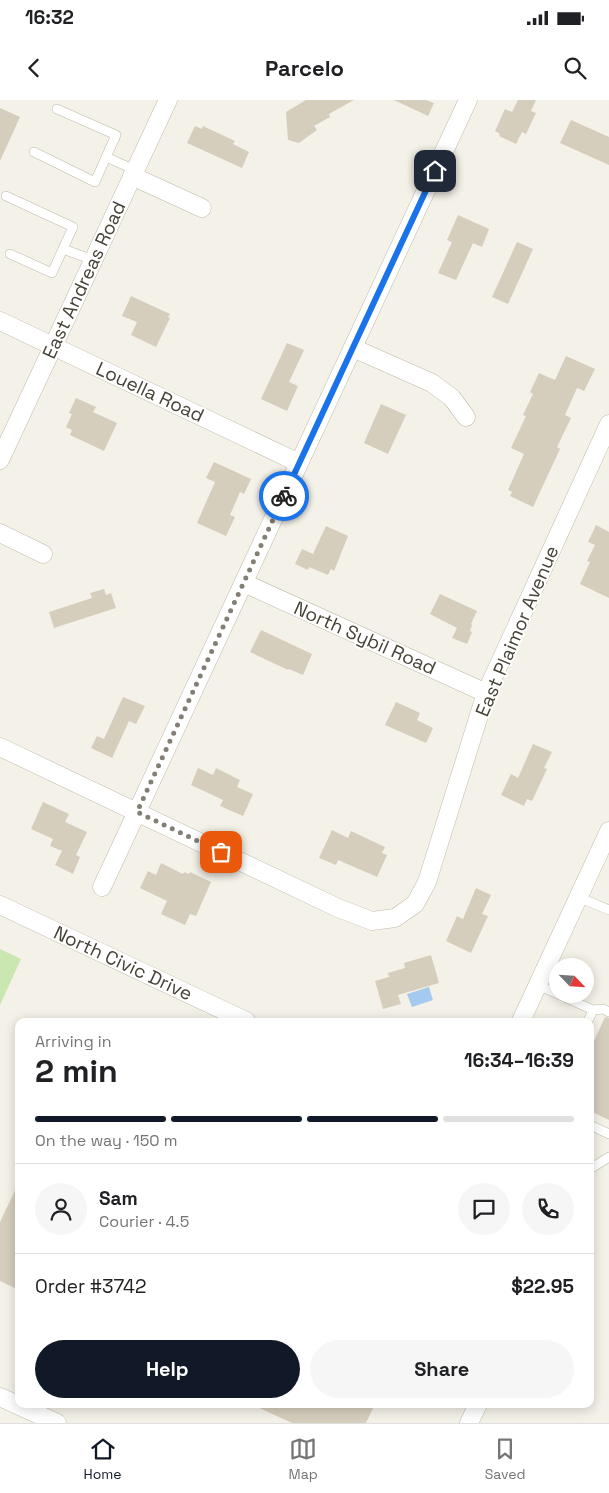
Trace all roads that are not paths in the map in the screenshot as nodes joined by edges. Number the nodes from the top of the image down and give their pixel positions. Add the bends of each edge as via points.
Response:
1 (168, 100) edge
2 (468, 100) edge
3 (57, 109) dead end
4 (34, 152) dead end
5 (106, 157) junction
6 (133, 173) junction
7 (6, 196) dead end
8 (202, 208) dead end
9 (63, 249) junction
10 (10, 254) dead end
11 (93, 260) junction
12 (0, 321) edge
13 (53, 347) junction
14 (353, 348) junction
15 (466, 417) dead end
16 (609, 424) edge
17 (0, 460) edge
18 (299, 463) junction
19 (0, 533) edge
20 (43, 554) dead end
21 (244, 583) junction
22 (486, 693) junction
23 (0, 747) edge
24 (137, 812) junction
25 (609, 831) edge
26 (102, 887) dead end
27 (578, 897) junction
28 (0, 906) edge
29 (609, 910) edge
30 (538, 985) junction
31 (593, 1010) junction
32 (609, 1012) edge
33 (240, 1018) edge
34 (522, 1018) edge
35 (589, 1018) edge
36 (594, 1127) edge
37 (609, 1134) edge
38 (609, 1157) edge
39 (594, 1166) edge
40 (0, 1397) edge
41 (15, 1404) edge
42 (24, 1408) edge
43 (476, 1408) edge
44 (56, 1423) edge
45 (470, 1423) edge

1 - 6 street, East Andreas Road
2 - 14 street
3 - 5 lane via 116,135
4 - 5 lane via 95,182
5 - 6 lane
6 - 8 street
6 - 11 street, East Andreas Road
7 - 9 lane via 73,227
9 - 10 lane via 52,274
9 - 11 lane
11 - 13 street, East Andreas Road
12 - 13 street, Louella Road
13 - 17 street, East Andreas Road
13 - 18 street, Louella Road
14 - 15 street via 432,383 452,398
14 - 18 street
16 - 22 street, East Plaimor Avenue
18 - 21 street
19 - 20 street
21 - 22 street, North Sybil Road
21 - 24 street
22 - 24 street, East Plaimor Avenue via 427,882 415,904 395,918 372,921 338,908
23 - 24 street
24 - 26 street
25 - 27 street
27 - 29 lane
27 - 30 street
28 - 33 street, North Civic Drive
30 - 31 lane
30 - 34 street
31 - 32 lane
31 - 35 lane
36 - 37 lane
38 - 39 lane
40 - 41 street
42 - 44 street
43 - 45 street

